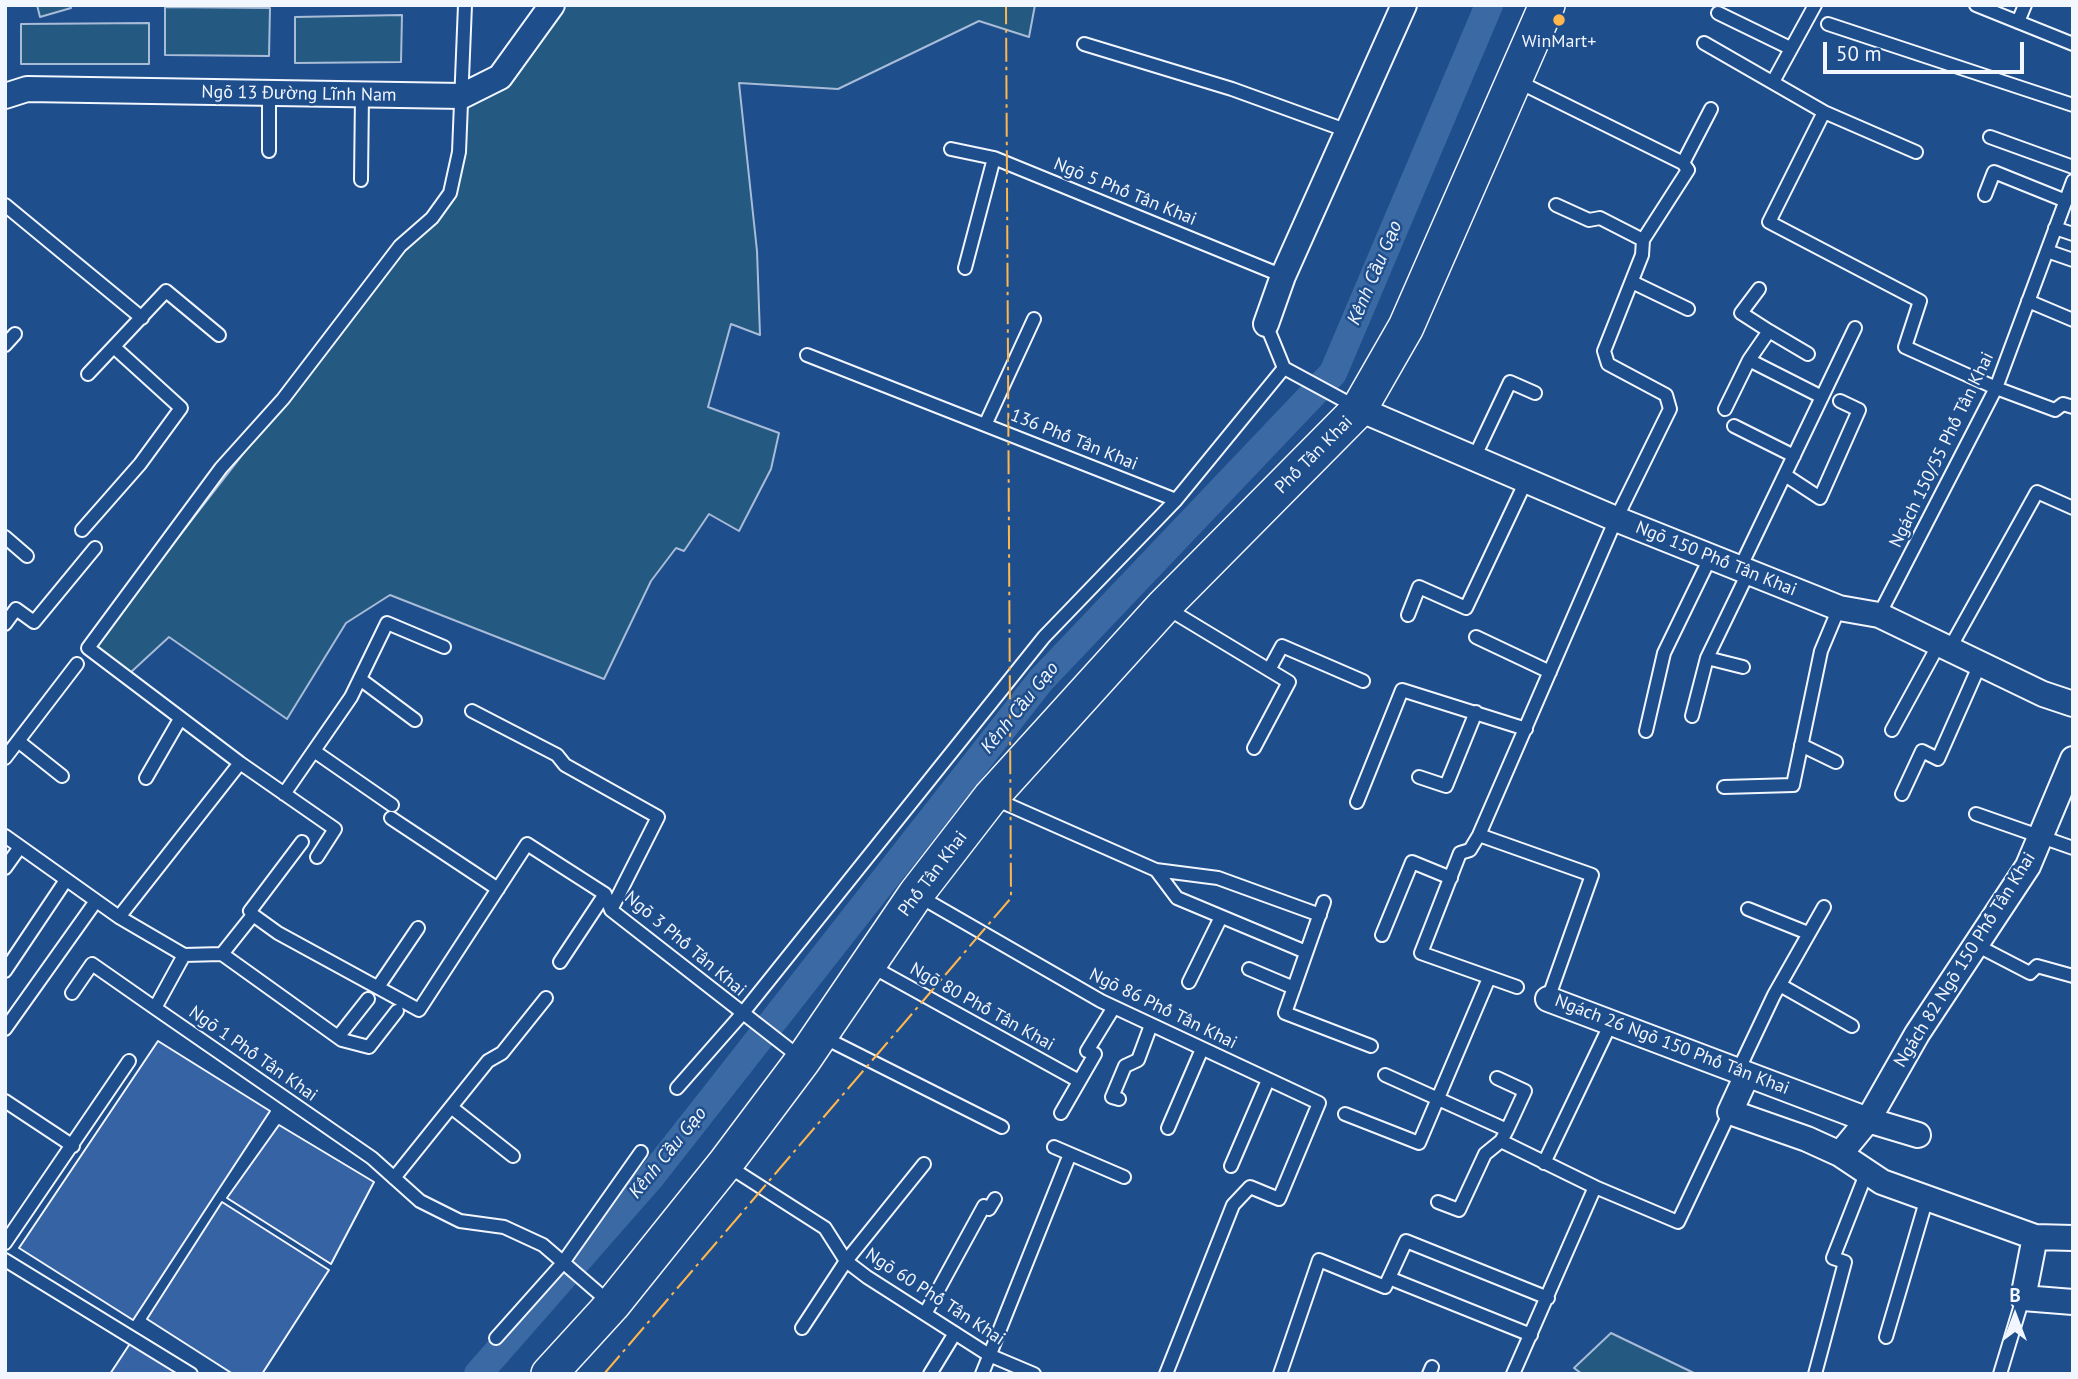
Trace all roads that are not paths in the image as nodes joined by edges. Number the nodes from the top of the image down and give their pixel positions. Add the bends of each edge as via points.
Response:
1 (465, 5) edge
2 (552, 5) edge
3 (1404, 5) edge
4 (1548, 5) edge
5 (1976, 5) edge
6 (2025, 5) edge
7 (1812, 6) edge
8 (1718, 13) dead end
9 (2018, 22) junction
10 (1828, 24) dead end
11 (1704, 43) dead end
12 (1084, 44) dead end
13 (2073, 44) edge
14 (1790, 48) junction
15 (1515, 79) junction
16 (1774, 80) junction
17 (16, 93) edge
18 (269, 93) junction
19 (362, 95) junction
20 (462, 96) junction
21 (2073, 105) edge
22 (5, 109) edge
23 (1711, 109) dead end
24 (1824, 112) junction
25 (1348, 131) junction
26 (1990, 137) dead end
27 (951, 149) dead end
28 (269, 151) dead end
29 (1916, 152) dead end
30 (995, 158) junction
31 (1683, 163) junction
32 (2073, 167) edge
33 (361, 180) dead end
34 (2073, 181) edge
35 (1985, 195) dead end
36 (2066, 201) junction
37 (5, 205) edge
38 (1556, 205) dead end
39 (2056, 228) junction
40 (2073, 234) edge
41 (1643, 240) junction
42 (2047, 251) junction
43 (2073, 260) edge
44 (965, 268) dead end
45 (1283, 276) junction
46 (1632, 282) junction
47 (1759, 289) dead end
48 (2028, 302) junction
49 (1688, 309) dead end
50 (142, 317) junction
51 (1034, 319) dead end
52 (2073, 320) edge
53 (1266, 324) joint
54 (1855, 328) dead end
55 (1769, 331) junction
56 (15, 334) dead end
57 (219, 335) dead end
58 (5, 345) edge
59 (115, 348) junction
60 (1808, 354) dead end
61 (807, 355) dead end
62 (1749, 359) junction
63 (1289, 371) junction
64 (88, 374) dead end
65 (1996, 388) junction
66 (1535, 393) dead end
67 (1822, 397) junction
68 (1840, 401) dead end
69 (1350, 404) junction
70 (2073, 407) edge
71 (1725, 409) dead end
72 (986, 423) junction
73 (1734, 426) dead end
74 (1794, 456) junction
75 (1474, 458) junction
76 (1785, 475) junction
77 (1526, 481) junction
78 (1177, 500) junction
79 (2073, 508) edge
80 (1616, 519) junction
81 (82, 530) dead end
82 (5, 537) edge
83 (94, 548) dead end
84 (27, 556) dead end
85 (1711, 556) junction
86 (1744, 569) junction
87 (1164, 606) junction
88 (1839, 608) junction
89 (1408, 615) dead end
90 (1879, 615) junction
91 (5, 624) edge
92 (1476, 637) dead end
93 (1945, 646) junction
94 (444, 647) dead end
95 (1707, 658) junction
96 (77, 664) dead end
97 (1980, 664) junction
98 (1744, 667) dead end
99 (1269, 670) junction
100 (1550, 672) junction
101 (360, 679) junction
102 (1363, 681) dead end
103 (2073, 704) edge
104 (471, 711) dead end
105 (1476, 712) junction
106 (1692, 716) dead end
107 (180, 719) junction
108 (415, 720) dead end
109 (1526, 729) junction
110 (1892, 730) dead end
111 (1646, 732) dead end
112 (18, 741) junction
113 (1801, 745) junction
114 (1254, 748) dead end
115 (314, 751) junction
116 (5, 758) edge
117 (2073, 760) edge
118 (1836, 762) dead end
119 (240, 763) junction
120 (62, 776) dead end
121 (1419, 777) dead end
122 (146, 778) dead end
123 (1724, 787) dead end
124 (285, 794) junction
125 (1902, 794) dead end
126 (991, 797) junction
127 (1357, 803) dead end
128 (1976, 814) dead end
129 (1479, 835) junction
130 (2041, 835) junction
131 (5, 836) edge
132 (302, 842) dead end
133 (20, 847) junction
134 (2073, 848) edge
135 (317, 856) dead end
136 (5, 867) edge
137 (1156, 870) junction
138 (1451, 878) junction
139 (66, 880) junction
140 (498, 889) junction
141 (605, 894) junction
142 (916, 894) junction
143 (96, 901) junction
144 (1824, 906) dead end
145 (1748, 909) dead end
146 (611, 910) junction
147 (253, 915) junction
148 (119, 917) junction
149 (1221, 917) junction
150 (418, 928) dead end
151 (1808, 933) junction
152 (1382, 935) dead end
153 (1976, 945) junction
154 (1307, 952) junction
155 (222, 954) junction
156 (184, 955) junction
157 (560, 962) dead end
158 (868, 965) junction
159 (1249, 969) dead end
160 (5, 971) edge
161 (2073, 976) edge
162 (1489, 978) junction
163 (1189, 982) dead end
164 (1780, 985) junction
165 (378, 987) junction
166 (1517, 987) dead end
167 (1294, 988) junction
168 (72, 993) dead end
169 (546, 998) dead end
170 (368, 999) dead end
171 (1548, 999) joint
172 (1114, 1007) junction
173 (155, 1008) junction
174 (397, 1011) dead end
175 (742, 1014) junction
176 (1611, 1023) junction
177 (1151, 1025) junction
178 (1852, 1026) dead end
179 (5, 1029) edge
180 (338, 1037) junction
181 (1371, 1046) dead end
182 (802, 1047) junction
183 (1202, 1049) junction
184 (129, 1061) dead end
185 (1743, 1073) junction
186 (1385, 1075) dead end
187 (1497, 1078) dead end
188 (1268, 1080) junction
189 (1079, 1081) junction
190 (677, 1088) dead end
191 (1119, 1098) dead end
192 (1437, 1100) junction
193 (5, 1101) edge
194 (451, 1107) junction
195 (1730, 1112) junction
196 (1061, 1113) dead end
197 (1345, 1114) dead end
198 (1868, 1120) junction
199 (1002, 1127) dead end
200 (1168, 1128) dead end
201 (1918, 1135) dead end
202 (1504, 1136) junction
203 (73, 1146) junction
204 (1054, 1147) dead end
205 (641, 1152) dead end
206 (1070, 1154) junction
207 (1840, 1154) junction
208 (513, 1156) dead end
209 (1544, 1163) junction
210 (725, 1164) junction
211 (924, 1164) dead end
212 (1231, 1166) dead end
213 (1866, 1174) junction
214 (1125, 1177) dead end
215 (394, 1178) junction
216 (1595, 1187) junction
217 (1927, 1198) junction
218 (995, 1199) dead end
219 (1438, 1202) dead end
220 (2035, 1237) junction
221 (2073, 1238) edge
222 (5, 1243) edge
223 (5, 1261) edge
224 (846, 1261) junction
225 (563, 1265) junction
226 (1389, 1278) junction
227 (603, 1298) junction
228 (1548, 1298) junction
229 (2023, 1298) junction
230 (2073, 1302) edge
231 (925, 1314) junction
232 (802, 1328) dead end
233 (955, 1333) junction
234 (1531, 1335) junction
235 (1886, 1337) dead end
236 (496, 1338) dead end
237 (989, 1355) junction
238 (191, 1374) edge
239 (549, 1374) edge
240 (930, 1374) edge
241 (982, 1374) edge
242 (1034, 1374) edge
243 (1166, 1374) edge
244 (1280, 1374) edge
245 (1513, 1374) edge
246 (1815, 1374) edge
247 (2000, 1374) edge

1 - 20 lane
2 - 20 street, Ngõ 13 Đường Lĩnh Nam via 500,77
3 - 25 street
4 - 15 street, Phố Tân Khai
5 - 9 lane
6 - 9 lane
7 - 14 lane
8 - 14 lane
9 - 13 lane
10 - 21 lane
11 - 16 lane
12 - 25 lane via 1232,89
14 - 16 lane
15 - 31 lane
15 - 69 street, Phố Tân Khai via 1406,327
16 - 24 lane
17 - 18 street, Ngõ 13 Đường Lĩnh Nam
17 - 22 lane
18 - 19 street, Ngõ 13 Đường Lĩnh Nam
18 - 28 lane
19 - 20 street, Ngõ 13 Đường Lĩnh Nam
19 - 33 lane
20 - 107 lane via 459,152 450,193 432,218 400,246 283,399 221,468 88,648
23 - 31 lane
24 - 29 lane
24 - 65 lane via 1769,222 1920,302 1900,345
25 - 45 street
26 - 32 lane
27 - 30 lane, Ngõ 5 Phố Tân Khai
30 - 44 lane
30 - 45 lane, Ngõ 5 Phố Tân Khai
31 - 41 lane via 1687,174
34 - 36 lane, Ngách 150/55 Phố Tân Khai
35 - 36 lane via 1994,172
36 - 39 lane, Ngách 150/55 Phố Tân Khai
37 - 50 lane
38 - 41 lane via 1589,220 1600,218
39 - 40 lane
39 - 42 lane, Ngách 150/55 Phố Tân Khai
41 - 46 lane
42 - 43 lane
42 - 48 lane, Ngách 150/55 Phố Tân Khai
45 - 53 street
46 - 49 lane
46 - 80 lane via 1604,351 1605,359 1666,395 1670,409
47 - 55 lane via 1741,313
48 - 52 lane
48 - 65 lane, Ngách 150/55 Phố Tân Khai
50 - 57 lane via 166,291
50 - 59 lane
51 - 72 lane
53 - 63 lane
54 - 67 lane
55 - 60 lane
55 - 62 lane
56 - 58 lane
59 - 64 lane via 111,346
59 - 81 lane via 181,408
61 - 72 lane, 136 Phố Tân Khai
62 - 67 lane
62 - 71 lane
63 - 69 lane, Phố Tân Khai
63 - 78 lane
65 - 70 lane via 2056,410 2063,404
65 - 90 lane, Ngách 150/55 Phố Tân Khai
66 - 75 lane via 1510,382
67 - 74 lane
68 - 76 lane via 1859,410 1820,498
69 - 75 street, Ngõ 150 Phố Tân Khai
69 - 87 street, Phố Tân Khai
72 - 78 lane, 136 Phố Tân Khai
73 - 74 lane
74 - 76 lane
75 - 77 street, Ngõ 150 Phố Tân Khai
76 - 86 lane
77 - 80 street, Ngõ 150 Phố Tân Khai
77 - 89 lane via 1466,608 1419,587
78 - 175 lane via 1044,637
79 - 93 lane via 2037,492
80 - 85 street, Ngõ 150 Phố Tân Khai
80 - 100 lane
82 - 84 lane
83 - 91 lane via 34,622 16,609
85 - 86 street, Ngõ 150 Phố Tân Khai
85 - 111 lane via 1664,653
86 - 88 street, Ngõ 150 Phố Tân Khai
86 - 95 lane
87 - 99 lane
87 - 126 street, Phố Tân Khai
88 - 90 street, Ngõ 150 Phố Tân Khai
88 - 113 lane via 1821,651
90 - 93 street, Ngõ 150 Phố Tân Khai
92 - 100 lane
93 - 97 street, Ngõ 150 Phố Tân Khai
93 - 110 lane
94 - 101 lane via 387,623
95 - 98 lane
95 - 106 lane
96 - 112 lane
97 - 103 street, Ngõ 150 Phố Tân Khai
97 - 125 lane via 1938,759 1922,751
99 - 102 lane via 1282,646
99 - 114 lane via 1289,682
100 - 109 lane
101 - 108 lane
101 - 115 lane
104 - 146 lane via 558,755 565,765 658,817
105 - 109 lane
105 - 121 lane via 1446,786
105 - 127 lane via 1402,690
107 - 119 lane
107 - 122 lane
109 - 129 lane
112 - 116 lane
112 - 120 lane
113 - 118 lane
113 - 123 lane via 1793,785
115 - 124 lane
115 - 140 lane
117 - 130 street, Ngách 82 Ngõ 150 Phố Tân Khai
119 - 124 lane
119 - 148 lane
124 - 135 lane via 335,829
126 - 137 lane
126 - 142 street, Phố Tân Khai
128 - 130 lane
129 - 138 lane via 1470,850 1460,853
129 - 171 lane, Ngách 26 Ngõ 150 Phố Tân Khai via 1592,875
130 - 134 lane
130 - 153 street, Ngách 82 Ngõ 150 Phố Tân Khai via 2028,866
131 - 133 lane
132 - 147 lane via 250,911
133 - 136 lane
133 - 139 lane
137 - 149 lane via 1177,898
137 - 154 lane via 1218,878 1322,908
138 - 152 lane via 1412,862
138 - 162 lane via 1421,953
139 - 143 lane
139 - 160 lane
140 - 141 lane, Ngõ 3 Phố Tân Khai via 527,844
140 - 165 lane via 419,1010
141 - 146 lane, Ngõ 3 Phố Tân Khai
141 - 157 lane
142 - 158 street, Phố Tân Khai
142 - 172 lane, Ngõ 86 Phố Tân Khai
143 - 148 lane
143 - 179 lane
144 - 151 lane
145 - 151 lane
146 - 175 lane, Ngõ 3 Phố Tân Khai
147 - 155 lane
147 - 165 lane
148 - 156 lane
149 - 154 lane
149 - 163 lane
150 - 165 lane
151 - 164 lane
153 - 161 lane via 2030,973 2037,966
153 - 198 street, Ngách 82 Ngõ 150 Phố Tân Khai
154 - 167 lane
155 - 156 lane
155 - 180 lane
156 - 173 lane
158 - 182 street, Phố Tân Khai
158 - 189 lane, Ngõ 80 Phố Tân Khai
159 - 167 lane
162 - 166 lane
162 - 192 lane
164 - 178 lane
164 - 185 lane
167 - 181 lane via 1285,1013
168 - 173 lane, Ngõ 1 Phố Tân Khai via 92,964
169 - 194 lane
170 - 180 lane
171 - 176 street, Ngách 26 Ngõ 150 Phố Tân Khai
172 - 177 lane, Ngõ 86 Phố Tân Khai
172 - 189 lane via 1087,1051 1095,1054
173 - 215 lane, Ngõ 1 Phố Tân Khai via 372,1158
174 - 180 lane via 369,1047
175 - 182 lane, Ngõ 3 Phố Tân Khai
175 - 190 lane
176 - 185 street, Ngách 26 Ngõ 150 Phố Tân Khai
176 - 209 lane
177 - 183 lane, Ngõ 86 Phố Tân Khai
177 - 191 lane via 1138,1060 1125,1066 1112,1097
182 - 199 lane, Ngõ 3 Phố Tân Khai
182 - 210 street, Phố Tân Khai
183 - 188 lane, Ngõ 86 Phố Tân Khai
183 - 200 lane
184 - 203 lane
185 - 195 street
185 - 198 street, Ngách 26 Ngõ 150 Phố Tân Khai
186 - 192 lane
187 - 202 lane via 1525,1091
188 - 212 lane
188 - 243 lane, Ngõ 86 Phố Tân Khai via 1320,1104 1279,1199 1250,1187 1233,1205
189 - 196 lane
192 - 197 lane via 1419,1143
192 - 202 lane
193 - 203 lane
194 - 208 lane
194 - 215 lane
195 - 207 street
195 - 216 lane via 1678,1222
198 - 201 street, Ngách 26 Ngõ 150 Phố Tân Khai
198 - 207 street, Ngách 82 Ngõ 150 Phố Tân Khai
202 - 209 lane
202 - 219 lane via 1485,1154 1459,1210
203 - 222 lane
204 - 206 lane
205 - 225 lane
206 - 214 lane
206 - 237 lane
207 - 213 street
209 - 216 lane
210 - 224 lane, Ngõ 60 Phố Tân Khai via 825,1228
210 - 227 street, Phố Tân Khai
211 - 224 lane
213 - 217 street
213 - 246 lane via 1833,1258 1845,1262
215 - 225 lane, Ngõ 1 Phố Tân Khai via 420,1201 460,1221 504,1227 543,1245
216 - 228 lane
217 - 220 street
217 - 235 lane
218 - 231 lane via 989,1209 984,1206
220 - 221 street
220 - 229 street
223 - 238 lane
224 - 231 lane, Ngõ 60 Phố Tân Khai
224 - 232 lane
225 - 227 lane, Ngõ 1 Phố Tân Khai
225 - 236 lane
226 - 228 lane via 1406,1241
226 - 234 lane
226 - 244 lane via 1385,1287 1320,1260
227 - 239 street, Phố Tân Khai
228 - 234 lane
229 - 230 street
229 - 247 lane
231 - 233 lane, Ngõ 60 Phố Tân Khai
233 - 237 lane, Ngõ 60 Phố Tân Khai
233 - 240 lane
234 - 245 lane
237 - 241 lane
237 - 242 lane, Ngõ 60 Phố Tân Khai

